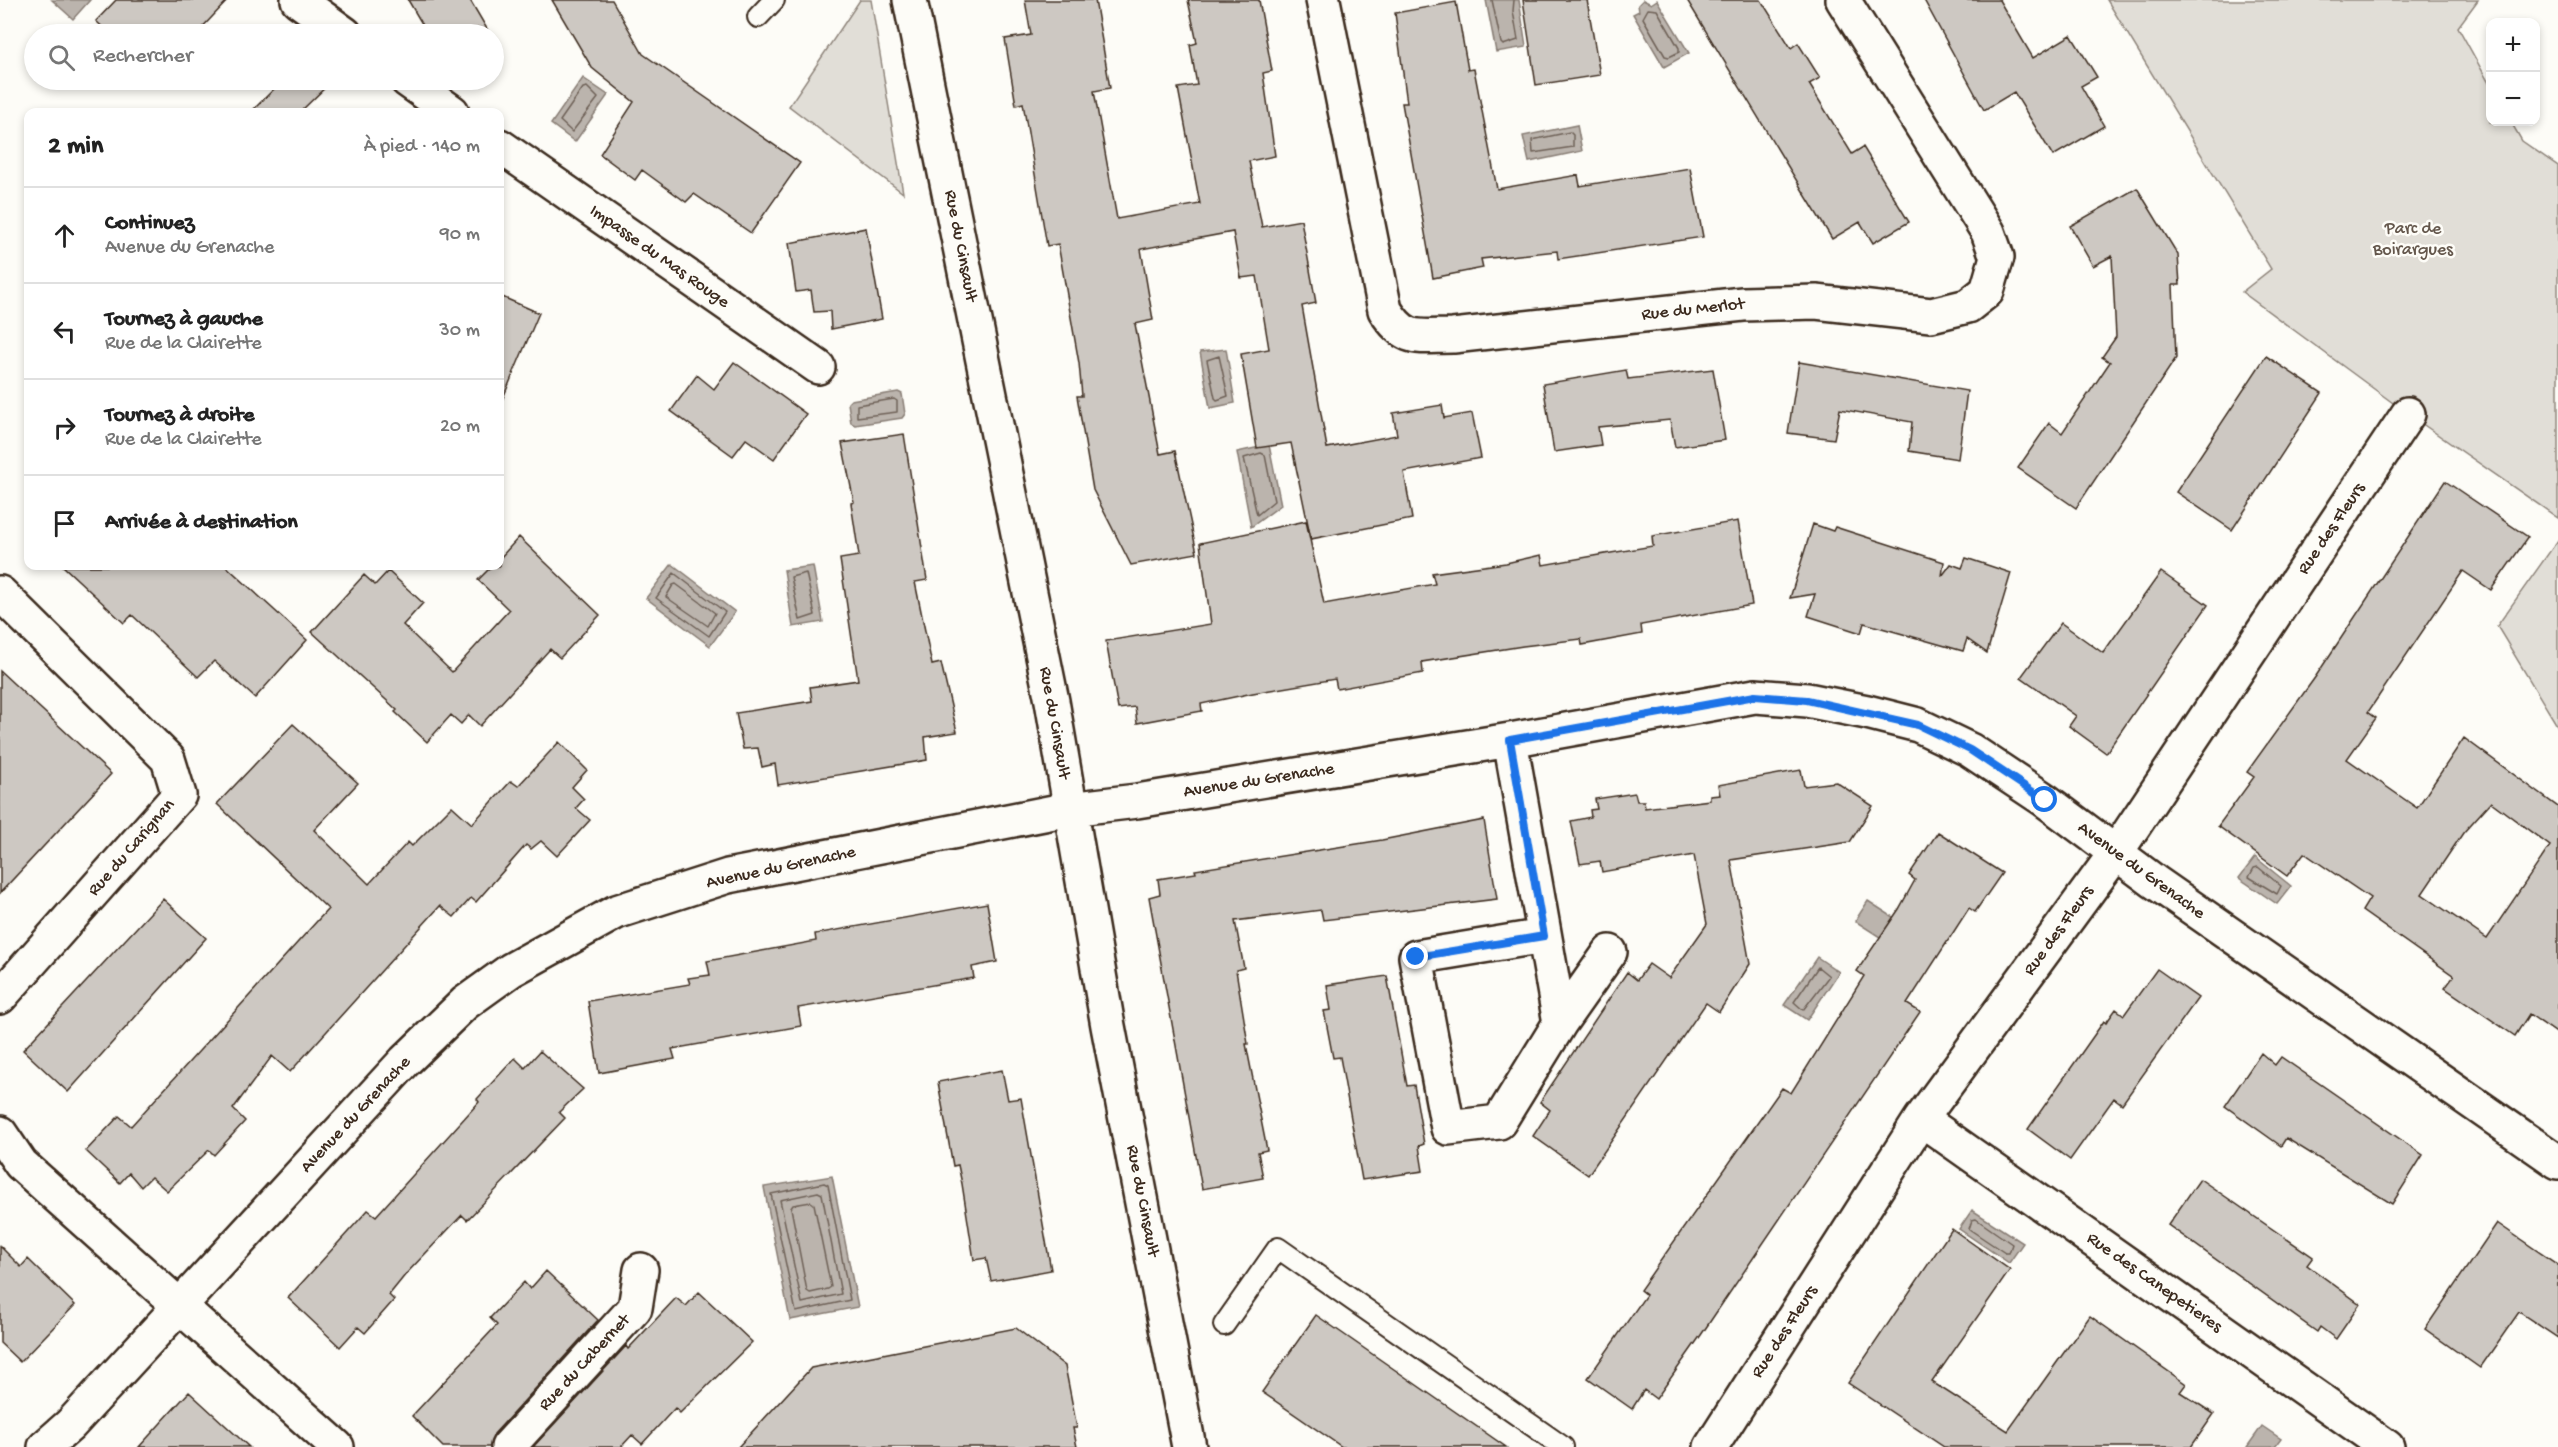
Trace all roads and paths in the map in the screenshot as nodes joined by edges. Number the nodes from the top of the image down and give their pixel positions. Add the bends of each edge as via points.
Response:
1 (298, 0) edge
2 (774, 0) edge
3 (910, 0) edge
4 (1323, 0) edge
5 (1842, 0) edge
6 (758, 17) dead end
7 (331, 24) edge
8 (421, 90) edge
9 (446, 108) edge
10 (504, 149) edge
11 (818, 367) dead end
12 (2408, 414) dead end
13 (0, 593) edge
14 (1510, 740) junction
15 (1069, 809) junction
16 (2115, 854) junction
17 (1544, 936) junction
18 (1610, 952) dead end
19 (0, 997) edge
20 (1560, 1023) junction
21 (1921, 1119) junction
22 (0, 1133) edge
23 (2558, 1162) edge
24 (641, 1270) dead end
25 (179, 1305) junction
26 (1224, 1325) dead end
27 (45, 1447) edge
28 (337, 1447) edge
29 (508, 1447) edge
30 (1189, 1447) edge
31 (1563, 1447) edge
32 (1711, 1447) edge
33 (2386, 1447) edge

1 - 7 street
2 - 6 lane
3 - 15 street, Rue du Cinsault via 1052,701
4 - 5 street, Rue du Merlot via 1385,310 1396,328 1412,336 1453,336 1743,304 1816,302 1931,315 1968,306 1987,291 1997,257 1988,232
8 - 9 street
10 - 11 street, Impasse du Mas Rouge
12 - 16 street, Rue des Fleurs
13 - 19 street, Rue du Carignan via 168,759 179,795
14 - 15 street, Avenue du Grenache
14 - 16 street, Avenue du Grenache via 1755,696 1807,700 1918,725 1970,750 2045,800
14 - 17 street
15 - 25 street, Avenue du Grenache via 728,876 616,912 512,970 465,1003 405,1061
15 - 30 street, Rue du Cinsault
16 - 21 street, Rue des Fleurs
16 - 23 street, Avenue du Grenache
17 - 20 street
17 - 20 street via 1416,957 1448,1128 1499,1122
18 - 20 street
21 - 32 street, Rue des Fleurs
21 - 33 street, Rue des Canepetieres
22 - 25 street via 21,1164
24 - 29 street, Rue du Cabernet via 635,1308
25 - 27 street, Avenue du Grenache via 70,1425
25 - 28 street
26 - 31 lane via 1278,1248

